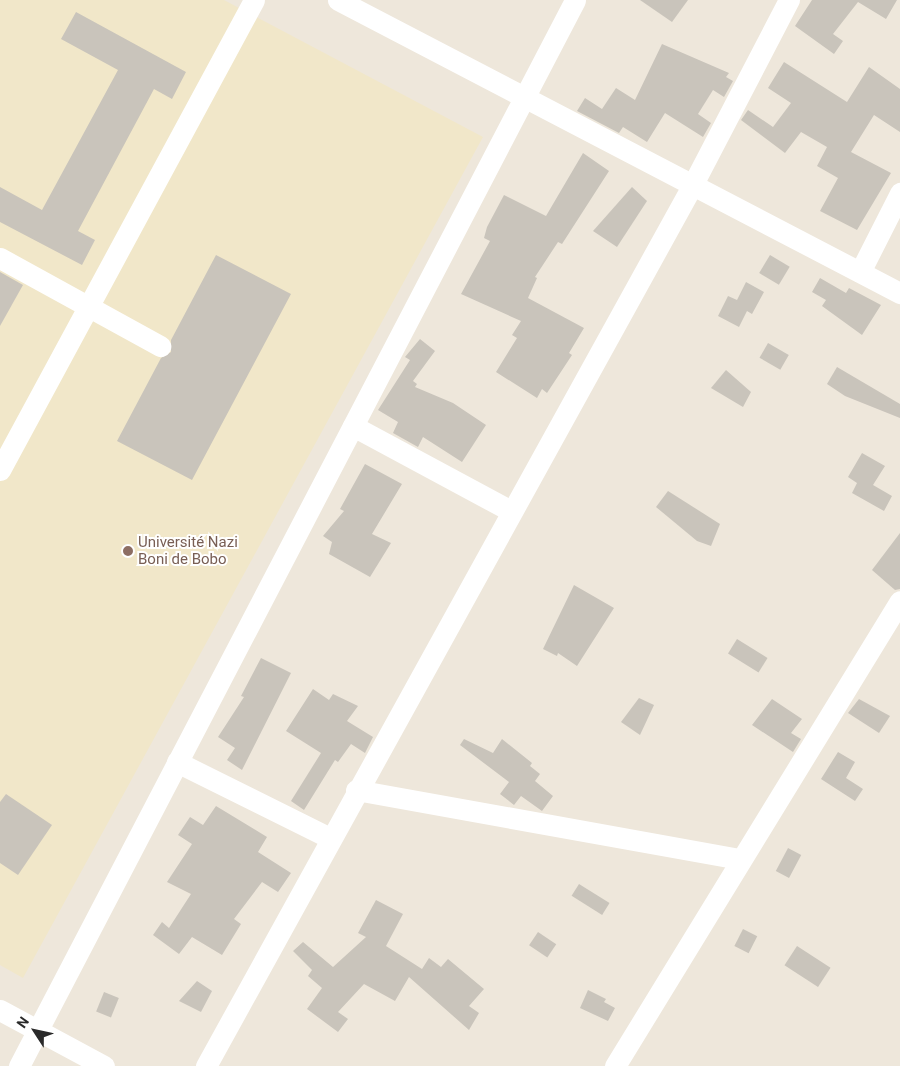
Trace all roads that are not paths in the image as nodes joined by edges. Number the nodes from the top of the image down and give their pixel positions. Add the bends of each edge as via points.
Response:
1 (338, 0) edge
2 (576, 0) edge
3 (789, 0) edge
4 (249, 2) edge
5 (362, 5) edge
6 (524, 98) junction
7 (692, 186) junction
8 (900, 193) edge
9 (0, 258) edge
10 (860, 272) junction
11 (900, 293) edge
12 (90, 307) junction
13 (160, 346) dead end
14 (353, 426) junction
15 (0, 470) edge
16 (511, 511) junction
17 (900, 602) edge
18 (177, 762) junction
19 (356, 790) junction
20 (330, 838) junction
21 (742, 859) junction
22 (0, 1010) edge
23 (37, 1030) junction
24 (19, 1066) edge
25 (104, 1066) edge
26 (206, 1066) edge
27 (615, 1066) edge

1 - 5 street
2 - 6 street
3 - 7 street
4 - 12 street
5 - 6 street
6 - 7 street
6 - 14 street
7 - 10 street
7 - 16 street
8 - 10 street
9 - 12 street
10 - 11 street
12 - 13 street
12 - 15 street
14 - 16 street
14 - 18 street
16 - 19 street
17 - 21 street
18 - 20 street
18 - 23 street
19 - 20 street
19 - 21 street
20 - 26 street
21 - 27 street
22 - 23 street
23 - 24 street
23 - 25 street

